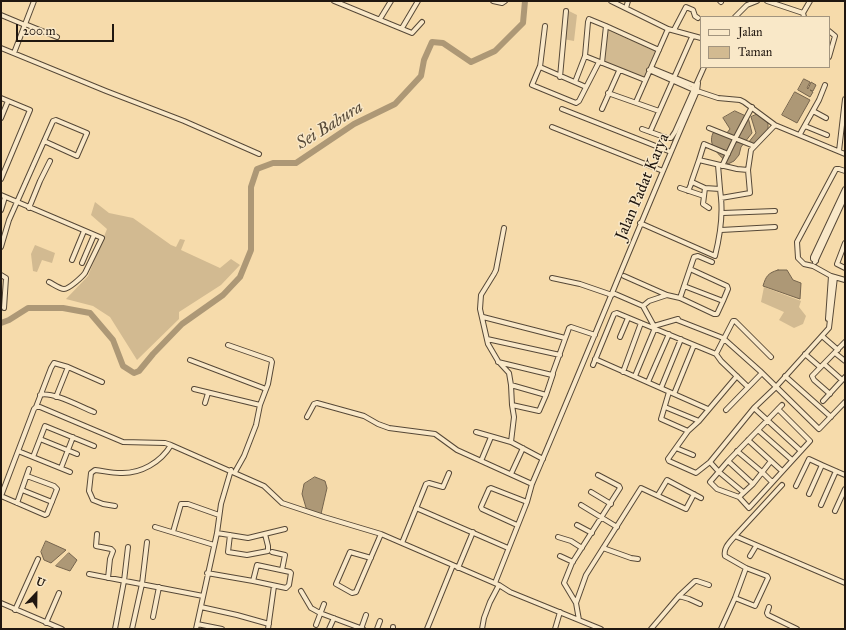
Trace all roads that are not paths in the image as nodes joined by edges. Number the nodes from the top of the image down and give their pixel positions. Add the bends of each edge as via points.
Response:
1 (34, 1) edge
2 (336, 1) edge
3 (391, 1) edge
4 (418, 1) edge
5 (493, 1) edge
6 (504, 1) edge
7 (611, 1) edge
8 (628, 1) edge
9 (757, 1) edge
10 (767, 1) edge
11 (810, 1) edge
12 (626, 8) junction
13 (566, 11) dead end
14 (1, 15) edge
15 (803, 15) edge
16 (736, 16) edge
17 (698, 18) dead end
18 (380, 19) junction
19 (422, 22) dead end
20 (25, 24) junction
21 (545, 26) dead end
22 (606, 26) junction
23 (402, 28) junction
24 (668, 29) junction
25 (674, 30) junction
26 (830, 32) edge
27 (57, 37) dead end
28 (692, 37) junction
29 (700, 38) edge
30 (1, 48) edge
31 (659, 50) junction
32 (14, 53) junction
33 (830, 54) edge
34 (585, 56) junction
35 (601, 63) junction
36 (540, 66) junction
37 (704, 68) edge
38 (650, 69) junction
39 (619, 71) junction
40 (560, 77) junction
41 (674, 79) junction
42 (645, 80) junction
43 (575, 82) junction
44 (825, 85) dead end
45 (586, 87) junction
46 (696, 87) junction
47 (608, 93) junction
48 (1, 98) edge
49 (845, 99) edge
50 (8, 101) junction
51 (636, 102) junction
52 (752, 107) junction
53 (562, 109) dead end
54 (602, 109) dead end
55 (660, 111) junction
56 (813, 111) junction
57 (1, 118) edge
58 (826, 118) dead end
59 (775, 125) junction
60 (805, 126) junction
61 (552, 127) dead end
62 (709, 128) dead end
63 (642, 129) dead end
64 (650, 132) junction
65 (800, 134) junction
66 (827, 135) dead end
67 (735, 139) junction
68 (44, 141) junction
69 (754, 146) junction
70 (839, 151) junction
71 (671, 152) junction
72 (259, 154) dead end
73 (728, 154) junction
74 (845, 154) edge
75 (698, 160) junction
76 (50, 161) dead end
77 (720, 166) junction
78 (748, 170) junction
79 (662, 171) junction
80 (845, 171) edge
81 (1, 179) edge
82 (691, 182) junction
83 (680, 188) dead end
84 (705, 188) junction
85 (720, 189) junction
86 (845, 189) edge
87 (688, 191) junction
88 (3, 196) edge
89 (704, 196) junction
90 (845, 197) edge
91 (721, 198) junction
92 (17, 203) junction
93 (29, 208) junction
94 (709, 208) dead end
95 (1, 210) edge
96 (775, 211) dead end
97 (722, 213) junction
98 (640, 223) junction
99 (775, 227) dead end
100 (504, 228) dead end
101 (721, 230) junction
102 (84, 231) junction
103 (94, 235) junction
104 (845, 243) edge
105 (1, 247) edge
106 (72, 260) dead end
107 (816, 261) junction
108 (712, 262) dead end
109 (82, 263) dead end
110 (813, 266) junction
111 (845, 268) edge
112 (690, 269) junction
113 (1, 275) edge
114 (624, 276) dead end
115 (833, 277) junction
116 (552, 278) dead end
117 (845, 280) edge
118 (50, 282) dead end
119 (684, 286) junction
120 (612, 294) junction
121 (667, 295) junction
122 (680, 298) junction
123 (723, 301) junction
124 (643, 306) junction
125 (4, 308) dead end
126 (482, 317) junction
127 (628, 318) junction
128 (641, 323) junction
129 (655, 327) junction
130 (668, 334) junction
131 (595, 335) junction
132 (822, 336) junction
133 (620, 337) dead end
134 (724, 337) junction
135 (565, 338) junction
136 (487, 339) junction
137 (680, 339) junction
138 (845, 342) edge
139 (228, 345) dead end
140 (694, 345) junction
141 (836, 351) junction
142 (716, 354) junction
143 (805, 354) junction
144 (560, 355) junction
145 (771, 357) dead end
146 (595, 359) junction
147 (190, 360) dead end
148 (498, 361) junction
149 (845, 361) edge
150 (824, 364) junction
151 (593, 365) dead end
152 (820, 367) junction
153 (68, 368) junction
154 (623, 372) junction
155 (762, 373) junction
156 (553, 374) junction
157 (635, 376) junction
158 (737, 376) junction
159 (785, 376) junction
160 (844, 379) edge
161 (102, 382) dead end
162 (648, 382) junction
163 (511, 385) junction
164 (748, 387) junction
165 (661, 388) junction
166 (775, 388) junction
167 (194, 389) dead end
168 (266, 389) junction
169 (669, 392) junction
170 (208, 393) junction
171 (546, 394) junction
172 (674, 394) junction
173 (830, 394) junction
174 (40, 395) junction
175 (56, 396) junction
176 (823, 401) dead end
177 (845, 402) edge
178 (205, 403) dead end
179 (782, 404) dead end
180 (512, 405) junction
181 (260, 406) junction
182 (36, 407) junction
183 (665, 407) junction
184 (754, 408) junction
185 (708, 409) junction
186 (778, 409) junction
187 (726, 410) dead end
188 (94, 412) dead end
189 (831, 417) junction
190 (307, 418) dead end
191 (767, 420) junction
192 (699, 421) junction
193 (758, 430) junction
194 (688, 431) junction
195 (476, 432) dead end
196 (73, 437) junction
197 (491, 437) junction
198 (40, 439) junction
199 (748, 440) junction
200 (511, 442) junction
201 (171, 445) junction
202 (94, 446) dead end
203 (523, 448) junction
204 (676, 448) junction
205 (68, 450) junction
206 (18, 451) junction
207 (738, 451) junction
208 (801, 451) junction
209 (76, 454) dead end
210 (692, 455) dead end
211 (33, 457) junction
212 (543, 459) junction
213 (792, 460) junction
214 (481, 461) junction
215 (728, 461) junction
216 (710, 462) junction
217 (771, 462) junction
218 (822, 465) junction
219 (61, 468) junction
220 (29, 469) dead end
221 (233, 471) junction
222 (782, 471) junction
223 (836, 471) junction
224 (70, 472) dead end
225 (719, 472) junction
226 (762, 472) junction
227 (449, 473) dead end
228 (511, 474) junction
229 (598, 474) dead end
230 (845, 475) edge
231 (27, 476) junction
232 (772, 482) junction
233 (532, 484) junction
234 (753, 484) junction
235 (782, 485) dead end
236 (796, 486) dead end
237 (845, 489) edge
238 (22, 490) junction
239 (591, 492) dead end
240 (743, 492) junction
241 (694, 494) junction
242 (809, 494) dead end
243 (658, 495) junction
244 (1, 496) edge
245 (739, 497) junction
246 (700, 498) dead end
247 (17, 502) junction
248 (52, 502) junction
249 (527, 502) junction
250 (611, 504) junction
251 (581, 505) dead end
252 (821, 505) dead end
253 (115, 506) dead end
254 (416, 508) junction
255 (835, 511) dead end
256 (219, 515) junction
257 (602, 518) junction
258 (518, 525) junction
259 (577, 525) dead end
260 (155, 527) dead end
261 (617, 527) junction
262 (285, 529) dead end
263 (174, 532) junction
264 (473, 532) junction
265 (217, 533) junction
266 (592, 533) junction
267 (97, 534) dead end
268 (265, 534) junction
269 (381, 534) junction
270 (230, 535) junction
271 (735, 536) junction
272 (558, 537) dead end
273 (147, 542) dead end
274 (402, 543) junction
275 (214, 545) junction
276 (756, 546) junction
277 (128, 547) dead end
278 (508, 548) junction
279 (582, 548) junction
280 (603, 548) junction
281 (272, 552) dead end
282 (560, 556) dead end
283 (750, 556) dead end
284 (371, 558) junction
285 (38, 559) dead end
286 (638, 559) dead end
287 (572, 562) junction
288 (453, 566) junction
289 (458, 568) junction
290 (746, 568) junction
291 (282, 570) junction
292 (207, 573) junction
293 (89, 574) dead end
294 (108, 578) junction
295 (124, 581) junction
296 (253, 581) junction
297 (845, 583) edge
298 (142, 584) junction
299 (497, 584) junction
300 (274, 586) junction
301 (709, 586) dead end
302 (159, 587) junction
303 (301, 591) dead end
304 (59, 593) dead end
305 (203, 596) junction
306 (679, 596) junction
307 (736, 598) junction
308 (1, 603) edge
309 (324, 604) dead end
310 (576, 604) junction
311 (700, 604) dead end
312 (201, 607) junction
313 (769, 607) dead end
314 (15, 610) junction
315 (560, 612) junction
316 (320, 613) junction
317 (366, 615) dead end
318 (153, 617) dead end
319 (334, 618) junction
320 (579, 620) junction
321 (380, 621) dead end
322 (46, 622) junction
323 (197, 624) junction
324 (347, 624) junction
325 (786, 624) junction
326 (316, 625) dead end
327 (269, 626) edge
328 (62, 629) edge
329 (115, 629) edge
330 (132, 629) edge
331 (196, 629) edge
332 (222, 629) edge
333 (330, 629) edge
334 (345, 629) edge
335 (362, 629) edge
336 (377, 629) edge
337 (427, 629) edge
338 (482, 629) edge
339 (555, 629) edge
340 (601, 629) edge
341 (651, 629) edge
342 (721, 629) edge
343 (784, 629) edge
344 (797, 629) edge

1 - 20 street
2 - 18 street
3 - 18 street
4 - 23 street
5 - 6 street
7 - 12 street
8 - 12 street
9 - 16 street via 747,5
10 - 15 street
11 - 15 street
12 - 24 street
13 - 40 street
14 - 20 street
17 - 25 street via 693,10 686,7
18 - 23 street
19 - 23 street via 413,33
20 - 27 street
20 - 32 street
21 - 36 street
22 - 31 street
22 - 34 street via 592,19 588,20
22 - 35 street
24 - 25 street
24 - 31 street
25 - 28 street
26 - 33 street via 835,36
28 - 29 street
28 - 41 street
30 - 32 street
31 - 38 street
32 - 72 street
34 - 35 street
34 - 43 street
35 - 39 street
35 - 45 street
36 - 40 street
36 - 45 street via 532,85 576,103
37 - 46 street
38 - 41 street
38 - 42 street
39 - 42 street
39 - 47 street
40 - 43 street
41 - 46 street
41 - 55 street
42 - 51 street
43 - 45 street
44 - 56 street
46 - 52 street via 718,98 740,100
46 - 64 street via 672,138
46 - 71 street, Jalan Padat Karya
47 - 51 street
47 - 54 street
48 - 50 street
49 - 70 street
50 - 57 street
50 - 81 street via 30,110
51 - 55 street
52 - 59 street
52 - 67 street
53 - 71 street
55 - 64 street
56 - 58 street
56 - 60 street
59 - 65 street
59 - 69 street
60 - 65 street
60 - 66 street
61 - 79 street
62 - 67 street
63 - 64 street
65 - 70 street
67 - 69 street
67 - 73 street
68 - 68 street via 77,156 87,133 54,120
68 - 92 street
69 - 78 street
70 - 74 street
71 - 79 street, Jalan Padat Karya
73 - 75 street via 704,144
73 - 77 street
75 - 77 street
75 - 82 street
76 - 93 street
77 - 78 street
77 - 85 street
78 - 91 street via 750,194
79 - 98 street, Jalan Padat Karya
80 - 110 street via 836,169 797,242 799,260
82 - 84 street
82 - 87 street
83 - 87 street
84 - 85 street
84 - 89 street
85 - 91 street
86 - 107 street via 813,257
87 - 89 street
88 - 92 street
88 - 95 street
89 - 94 street via 703,204
90 - 107 street
91 - 97 street
92 - 93 street
92 - 105 street
93 - 102 street
96 - 97 street
97 - 101 street
98 - 101 street via 715,256
98 - 120 street, Jalan Padat Karya
99 - 101 street
100 - 126 street via 494,274 481,295
102 - 103 street
102 - 106 street
103 - 109 street
103 - 118 street via 102,238 84,275 65,289
104 - 111 street via 837,264
107 - 110 street
108 - 112 street via 696,256
110 - 115 street
112 - 119 street
112 - 123 street via 726,286 728,290
113 - 125 street via 6,278
114 - 121 street
115 - 117 street
115 - 132 street via 826,331
116 - 120 street
119 - 122 street
119 - 123 street
120 - 124 street
120 - 131 street, Jalan Padat Karya
121 - 122 street
121 - 124 street via 649,301
122 - 123 street via 716,315
124 - 129 street
126 - 135 street
126 - 136 street
127 - 128 street
127 - 133 street
127 - 146 street via 614,314
128 - 129 street
128 - 154 street
129 - 130 street
129 - 134 street via 677,320
129 - 157 street
130 - 137 street
130 - 162 street
131 - 135 street via 570,327
131 - 212 street, Jalan Padat Karya
132 - 141 street
132 - 143 street
134 - 142 street
134 - 145 street via 733,321 736,322
134 - 155 street
135 - 144 street
136 - 144 street
136 - 148 street via 489,348
137 - 140 street
137 - 165 street
138 - 141 street
139 - 168 street via 272,361
140 - 142 street
140 - 172 street
141 - 149 street
141 - 150 street
142 - 158 street
143 - 152 street
143 - 159 street
144 - 156 street
146 - 151 street
146 - 154 street
147 - 168 street
148 - 156 street
148 - 163 street via 509,373
150 - 152 street
150 - 160 street
152 - 173 street via 812,377
153 - 161 street
153 - 174 street via 54,363
153 - 175 street
154 - 157 street
155 - 164 street
155 - 166 street
156 - 171 street
157 - 162 street
158 - 164 street
158 - 185 street
159 - 166 street
159 - 189 street
160 - 173 street
162 - 165 street
163 - 171 street
163 - 180 street
164 - 187 street
165 - 169 street
166 - 184 street
166 - 189 street via 819,429
167 - 170 street
168 - 181 street
169 - 172 street
169 - 183 street
170 - 178 street
170 - 181 street
171 - 180 street via 539,411
172 - 185 street
173 - 176 street
174 - 175 street
174 - 182 street
175 - 188 street
177 - 189 street
179 - 186 street
180 - 200 street via 514,417
181 - 221 street via 244,456
182 - 201 street via 123,442
182 - 206 street
183 - 192 street
183 - 194 street via 662,420
184 - 191 street
184 - 216 street
185 - 192 street
186 - 191 street
186 - 208 street via 810,440
190 - 214 street via 317,403 364,416 389,428 435,434 455,449
191 - 193 street
191 - 208 street
192 - 194 street
193 - 199 street
193 - 213 street
194 - 204 street
195 - 197 street
196 - 198 street via 45,426
196 - 202 street
196 - 205 street
197 - 200 street
197 - 214 street
198 - 205 street
198 - 211 street
199 - 207 street
199 - 217 street
200 - 203 street
201 - 221 street
201 - 253 street via 162,457 144,468 125,473 95,470 91,473 89,490 93,500
203 - 212 street
203 - 228 street
204 - 210 street
204 - 216 street via 669,461 696,473
205 - 209 street
205 - 219 street
206 - 211 street
206 - 244 street
207 - 215 street
207 - 226 street
208 - 213 street
211 - 219 street
212 - 233 street, Jalan Padat Karya
213 - 222 street
214 - 228 street
215 - 225 street
215 - 234 street
216 - 225 street
217 - 222 street
217 - 226 street
218 - 223 street
218 - 236 street via 809,459
218 - 242 street
219 - 224 street
220 - 231 street
221 - 256 street
221 - 269 street via 266,487 282,503
222 - 232 street
223 - 230 street
223 - 252 street
225 - 240 street
225 - 245 street via 710,484
226 - 232 street
226 - 234 street
227 - 254 street via 443,487 426,484
228 - 233 street
229 - 250 street via 620,487
231 - 238 street
231 - 248 street via 57,489
232 - 245 street via 749,508
233 - 249 street, Jalan Padat Karya
234 - 240 street
235 - 271 street
237 - 255 street
238 - 247 street
238 - 248 street
239 - 250 street
240 - 245 street
241 - 243 street via 667,480
241 - 243 street via 686,509
241 - 246 street
243 - 261 street via 641,488
244 - 247 street
247 - 248 street via 46,515
249 - 258 street, Jalan Padat Karya
249 - 258 street via 491,488 481,507
250 - 257 street
251 - 257 street
254 - 264 street
254 - 274 street
256 - 263 street via 181,504
256 - 265 street
257 - 261 street
257 - 266 street
258 - 278 street, Jalan Padat Karya
259 - 266 street
260 - 263 street
261 - 280 street
262 - 268 street
263 - 275 street
264 - 278 street
264 - 289 street
265 - 270 street
265 - 275 street
266 - 279 street
267 - 294 street via 96,546 110,548 113,551
268 - 270 street via 248,538
268 - 270 street via 268,551 247,555 228,552
269 - 274 street
269 - 284 street
271 - 276 street
271 - 290 street via 726,547 725,556
272 - 279 street
273 - 298 street
274 - 288 street
275 - 292 street
276 - 283 street
276 - 297 street
277 - 295 street
278 - 299 street, Jalan Padat Karya
279 - 287 street
280 - 286 street
280 - 310 street via 586,575
281 - 291 street via 285,555
282 - 287 street
284 - 284 street via 354,593 337,585 336,582 350,552
285 - 314 street
287 - 310 street via 564,584
288 - 289 street
288 - 337 street
289 - 299 street
290 - 307 street
290 - 307 street via 767,576 768,580 755,606
291 - 296 street via 257,565
291 - 300 street via 291,574 288,587
292 - 296 street
292 - 305 street
293 - 294 street
294 - 295 street
295 - 298 street
295 - 329 street
296 - 300 street
298 - 302 street
298 - 330 street
299 - 315 street via 510,592
299 - 338 street, Jalan Padat Karya
300 - 327 street
301 - 306 street via 696,581
302 - 305 street
302 - 318 street
303 - 316 street via 312,608
304 - 322 street
305 - 312 street
306 - 311 street
306 - 341 street
307 - 342 street
308 - 314 street
309 - 316 street
310 - 320 street
312 - 323 street
312 - 327 street
313 - 325 street via 768,615
314 - 322 street
315 - 320 street
315 - 339 street
316 - 319 street
316 - 326 street
317 - 335 street
319 - 324 street
319 - 333 street
320 - 340 street
321 - 336 street
322 - 328 street
323 - 331 street
323 - 332 street
324 - 334 street
324 - 335 street
325 - 343 street
325 - 344 street

